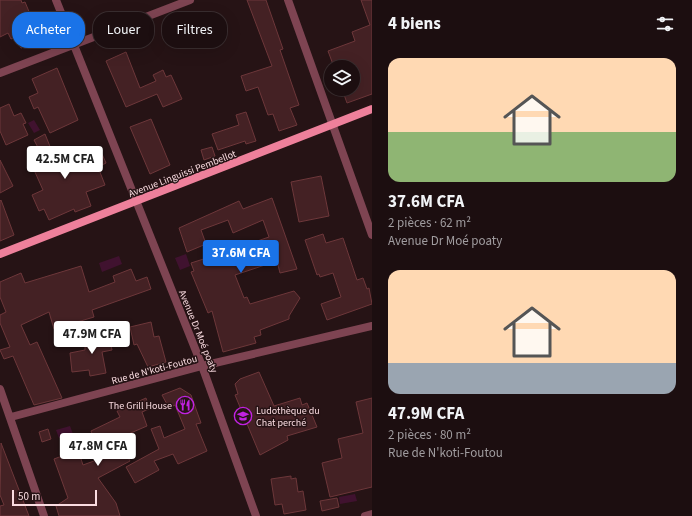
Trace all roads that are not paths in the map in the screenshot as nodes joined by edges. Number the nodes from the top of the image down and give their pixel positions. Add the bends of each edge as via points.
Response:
1 (56, 0) edge
2 (190, 0) edge
3 (288, 0) edge
4 (61, 12) edge
5 (85, 39) edge
6 (63, 48) edge
7 (75, 48) edge
8 (0, 73) edge
9 (372, 109) edge
10 (333, 125) junction
11 (135, 202) junction
12 (372, 235) edge
13 (0, 254) edge
14 (372, 326) edge
15 (202, 366) junction
16 (0, 389) edge
17 (11, 417) junction
18 (372, 514) edge
19 (44, 516) edge
20 (256, 516) edge
21 (365, 516) edge

1 - 4 street, Avenue Dr Moé poaty
2 - 5 street
3 - 10 street
6 - 8 street
7 - 11 street, Avenue Dr Moé poaty
9 - 10 street, Avenue Linguissi Pembellot
10 - 11 street, Avenue Linguissi Pembellot
10 - 12 street
11 - 13 street, Avenue Linguissi Pembellot
11 - 15 street, Avenue Dr Moé poaty
14 - 15 street, Rue de N'koti-Foutou
15 - 17 street, Rue de N'koti-Foutou
15 - 20 street, Avenue Dr Moé poaty
16 - 17 street
17 - 19 street
18 - 21 street

